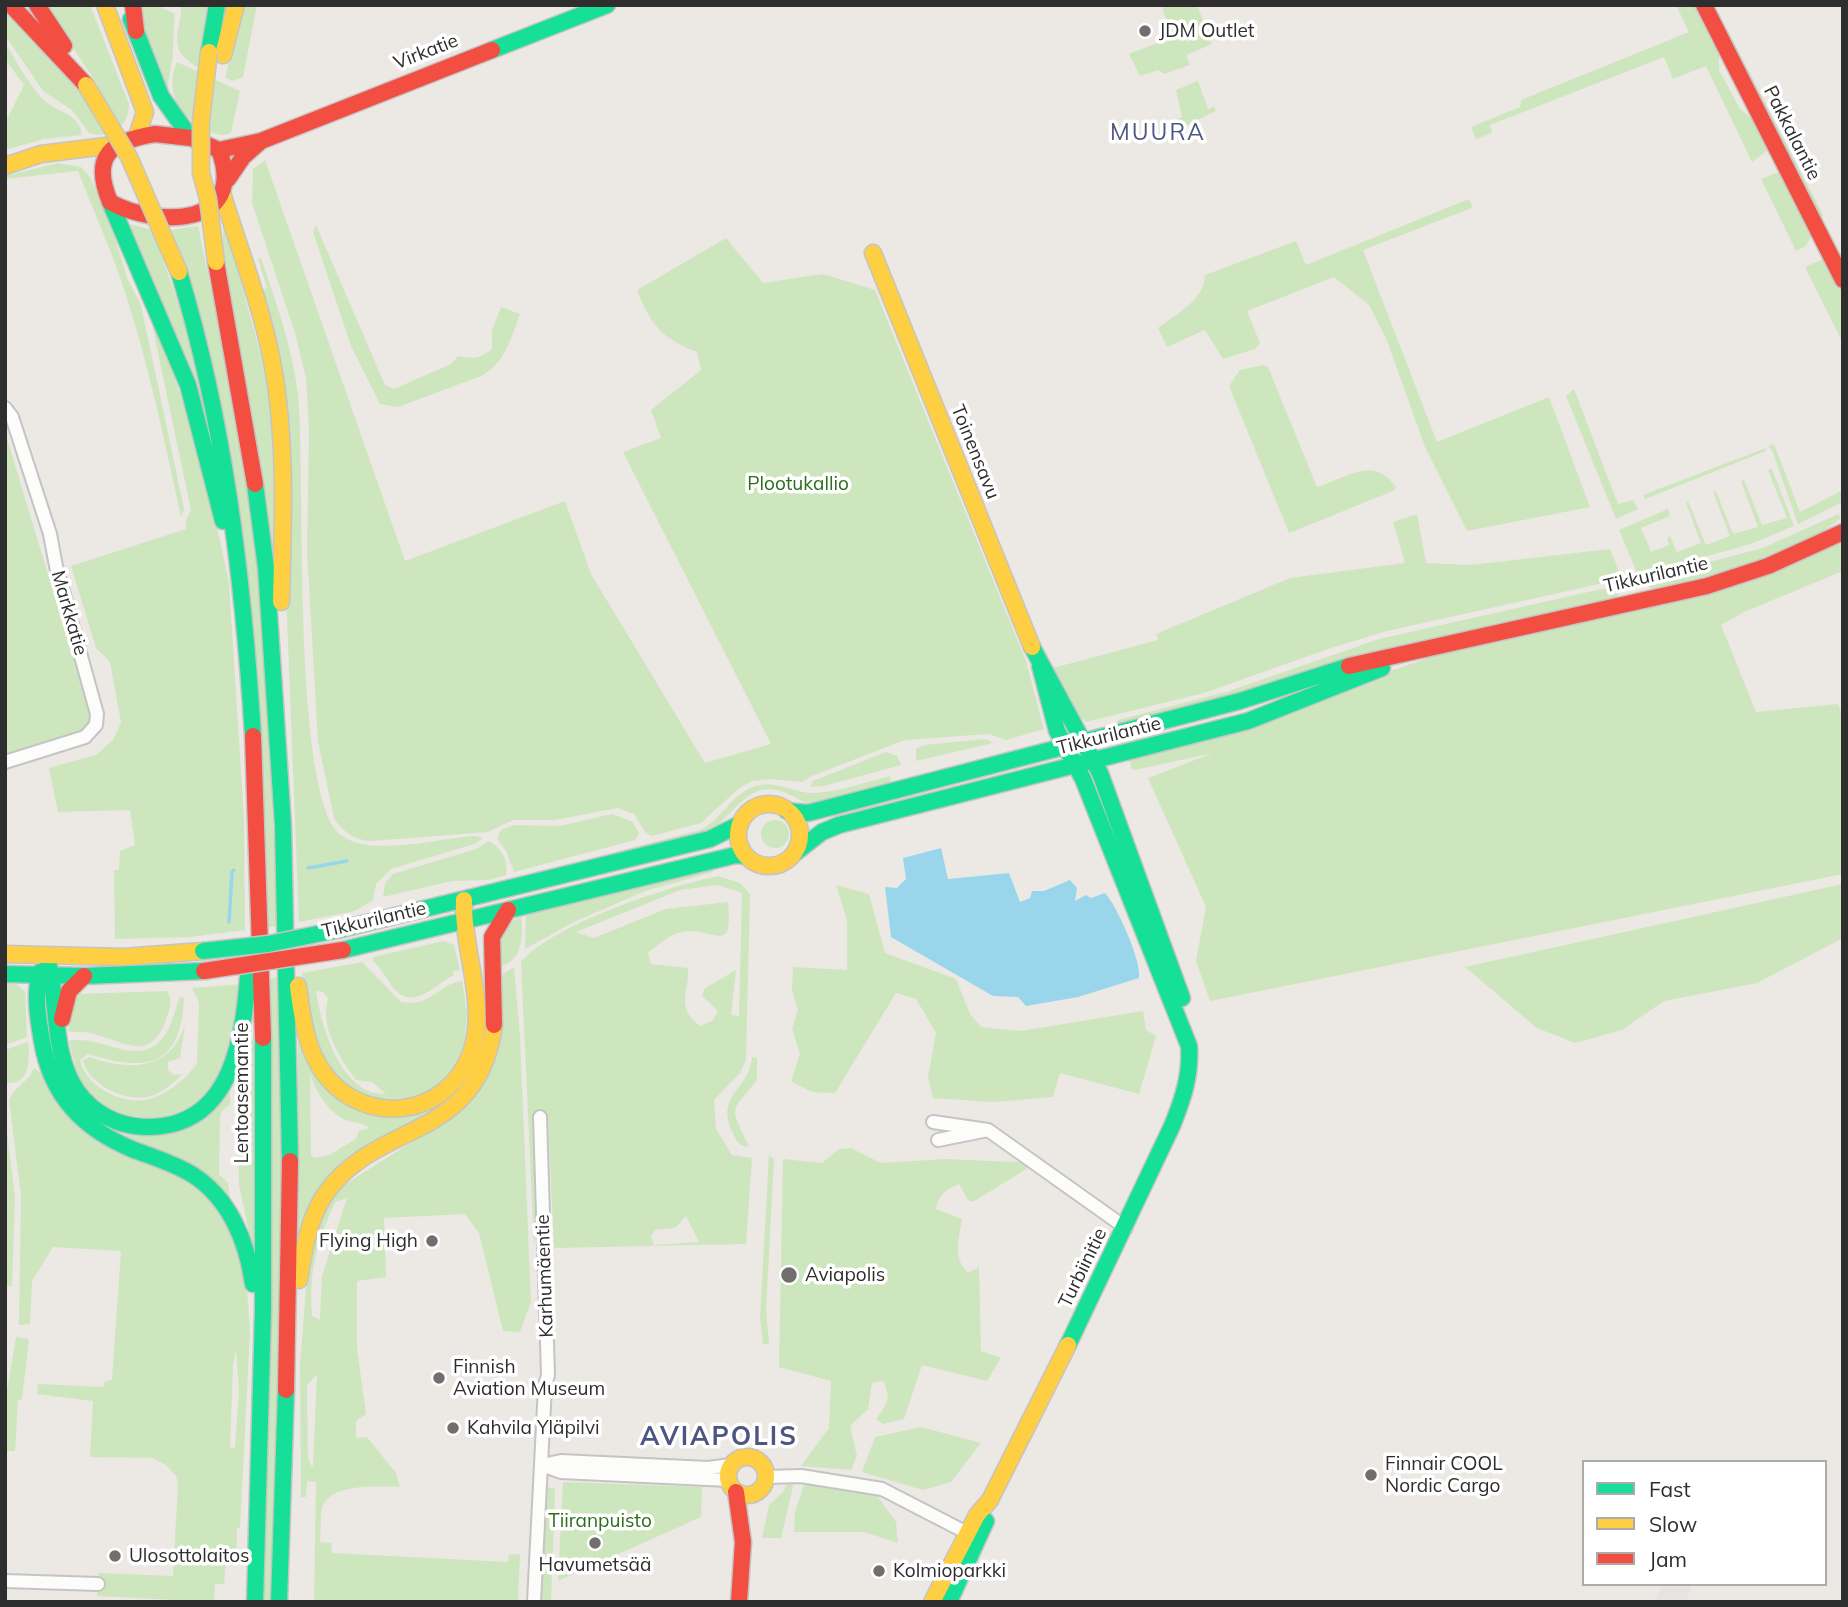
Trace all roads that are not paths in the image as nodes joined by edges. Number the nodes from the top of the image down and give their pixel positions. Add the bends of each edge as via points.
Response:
1 (11, 5) edge
2 (37, 5) edge
3 (105, 5) edge
4 (125, 5) edge
5 (133, 5) edge
6 (217, 5) edge
7 (236, 5) edge
8 (607, 5) edge
9 (1704, 5) edge
10 (136, 31) junction
11 (216, 53) junction
12 (86, 85) junction
13 (137, 136) junction
14 (191, 138) junction
15 (261, 141) junction
16 (114, 145) junction
17 (219, 150) junction
18 (70, 152) junction
19 (5, 166) edge
20 (101, 173) junction
21 (228, 179) junction
22 (216, 197) junction
23 (110, 202) junction
24 (873, 253) dead end
25 (1843, 280) edge
26 (5, 408) edge
27 (1843, 532) edge
28 (242, 584) junction
29 (1432, 647) junction
30 (1040, 666) junction
31 (276, 713) junction
32 (1082, 743) junction
33 (1064, 747) junction
34 (1094, 761) junction
35 (5, 762) edge
36 (1075, 766) junction
37 (787, 811) junction
38 (740, 824) junction
39 (258, 853) junction
40 (795, 853) junction
41 (746, 856) junction
42 (464, 900) junction
43 (284, 907) junction
44 (508, 910) junction
45 (469, 920) junction
46 (5, 954) edge
47 (47, 957) junction
48 (5, 974) edge
49 (46, 976) junction
50 (84, 976) junction
51 (493, 984) junction
52 (59, 1040) junction
53 (1189, 1046) junction
54 (540, 1117) dead end
55 (933, 1122) dead end
56 (988, 1130) junction
57 (938, 1140) dead end
58 (1126, 1228) junction
59 (288, 1338) junction
60 (263, 1346) junction
61 (542, 1465) junction
62 (766, 1477) junction
63 (732, 1479) junction
64 (754, 1494) junction
65 (972, 1536) junction
66 (743, 1542) junction
67 (5, 1581) edge
68 (98, 1584) dead end
69 (255, 1602) edge
70 (279, 1602) edge
71 (534, 1602) edge
72 (739, 1602) edge
73 (932, 1602) edge
74 (949, 1602) edge

1 - 12 main road
2 - 12 main road
3 - 13 main road via 145,112
4 - 10 main road
5 - 10 main road
6 - 11 main road
7 - 11 main road
8 - 15 main road, Virkatie
9 - 25 main road, Pakkalantie
10 - 14 main road via 160,101
11 - 22 main road, bridge via 201,121 201,173
12 - 28 main road, bridge via 129,156 179,272 202,345 218,414
13 - 14 main road
13 - 16 main road
14 - 17 main road
15 - 17 main road, Virkatie
15 - 21 main road, Virkatie
16 - 18 main road
16 - 20 main road via 102,160
17 - 21 main road
18 - 19 main road via 41,154
18 - 20 main road
20 - 23 main road
21 - 22 main road
22 - 23 main road via 206,210 177,218 140,216
22 - 31 main road, bridge via 216,262 255,485
22 - 31 main road via 263,319 278,400 284,668
23 - 28 main road via 188,386
24 - 30 main road, Toinensavu
26 - 35 street, Markkatie via 12,417 50,534 97,714 96,725 85,737
27 - 29 main road, Tikkurilantie via 1768,566 1707,586
28 - 39 main road, Lentoasemantie
29 - 32 main road, Tikkurilantie via 1331,670 1240,701
29 - 34 main road, Tikkurilantie via 1248,721
30 - 32 main road, Toinensavu
30 - 33 main road, Toinensavu
31 - 43 main road
32 - 33 main road, Tikkurilantie
32 - 34 main road, Toinensavu
33 - 36 main road, Toinensavu
33 - 37 main road, Tikkurilantie via 808,813
34 - 36 main road, Tikkurilantie
34 - 53 main road, Turbiinitie via 1181,994 1189,1020
36 - 40 main road, Tikkurilantie via 839,825
36 - 53 main road, Turbiinitie
37 - 38 main road via 778,806 756,807
37 - 40 main road via 799,832
38 - 41 main road via 738,839
38 - 42 main road, Tikkurilantie via 710,839
39 - 52 main road via 242,1037 227,1079 206,1105 180,1121 149,1128 103,1118 77,1092
39 - 60 main road, Lentoasemantie via 264,1094
40 - 41 main road via 783,863 769,866
41 - 44 main road, Tikkurilantie
42 - 45 main road
42 - 47 main road, Tikkurilantie, bridge via 268,944 123,957
43 - 45 main road via 304,1023 320,1066 348,1098 393,1112 422,1106 448,1090 471,1052 477,1013
43 - 59 main road
44 - 45 main road, Tikkurilantie
44 - 51 main road via 492,939
45 - 50 main road, Tikkurilantie, bridge via 342,950 204,971
45 - 51 main road
46 - 47 main road, Tikkurilantie
47 - 49 main road
48 - 49 main road, Tikkurilantie
49 - 50 main road, Tikkurilantie
49 - 52 main road
49 - 60 main road via 44,1061 56,1088 90,1127 181,1168 223,1203 248,1253
50 - 52 main road via 66,998
51 - 59 main road via 491,1042 466,1095 439,1119 352,1164 318,1204 307,1233
53 - 58 main road, Turbiinitie via 1189,1078
54 - 61 street, Karhumäentie via 548,1375
55 - 56 street
56 - 57 street
56 - 58 street
58 - 65 main road, Turbiinitie
59 - 70 main road
60 - 69 main road, Lentoasemantie
61 - 63 street via 561,1461 708,1468
61 - 71 street, Karhumäentie
62 - 63 main road via 760,1463 750,1457 736,1460
62 - 64 main road
62 - 65 street via 801,1476 882,1489
63 - 64 main road
63 - 66 main road
64 - 66 main road
65 - 73 main road, Turbiinitie
65 - 74 main road, Turbiinitie
66 - 72 main road
67 - 68 street

